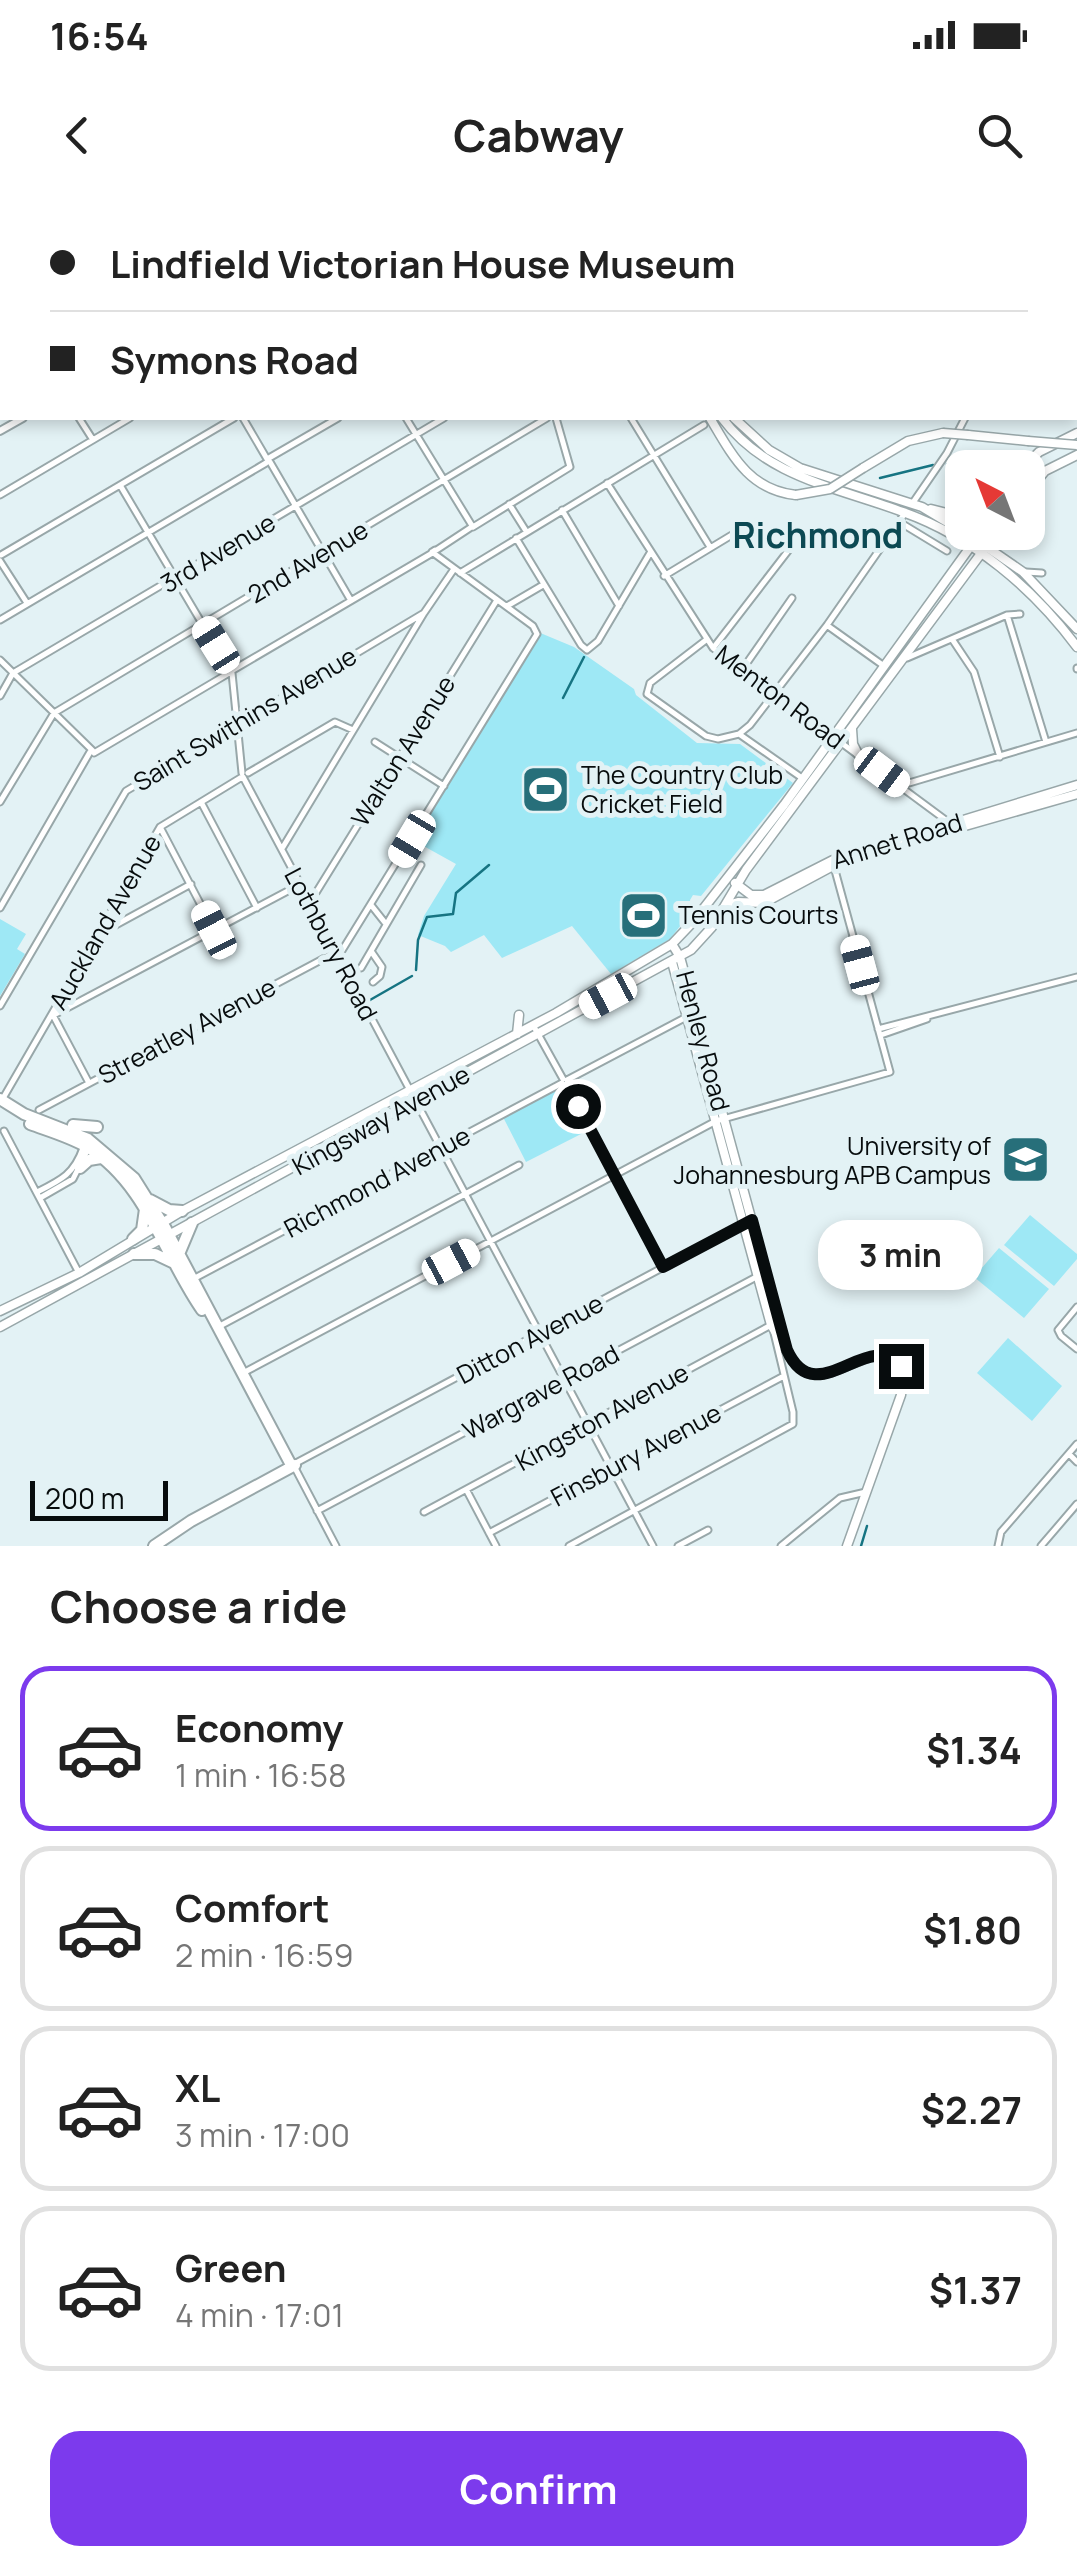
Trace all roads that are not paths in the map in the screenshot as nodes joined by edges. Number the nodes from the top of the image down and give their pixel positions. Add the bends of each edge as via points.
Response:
1 (79, 420) edge
2 (127, 420) edge
3 (237, 420) edge
4 (240, 420) edge
5 (335, 420) edge
6 (407, 420) edge
7 (440, 420) edge
8 (544, 420) edge
9 (557, 420) edge
10 (633, 420) edge
11 (724, 420) edge
12 (736, 420) edge
13 (963, 420) edge
14 (707, 421) edge
15 (416, 434) junction
16 (1077, 434) edge
17 (92, 440) junction
18 (1077, 445) edge
19 (1043, 450) edge
20 (655, 454) junction
21 (1077, 455) edge
22 (267, 461) junction
23 (1045, 472) edge
24 (444, 481) junction
25 (607, 484) junction
26 (120, 486) junction
27 (0, 495) edge
28 (509, 504) junction
29 (917, 505) junction
30 (296, 507) junction
31 (562, 510) junction
32 (906, 512) junction
33 (945, 512) edge
34 (945, 521) edge
35 (901, 523) junction
36 (750, 524) dead end
37 (470, 525) junction
38 (146, 531) junction
39 (526, 532) junction
40 (945, 534) edge
41 (516, 538) junction
42 (710, 548) junction
43 (969, 550) edge
44 (974, 550) edge
45 (984, 550) edge
46 (994, 550) edge
47 (1003, 550) edge
48 (434, 551) junction
49 (788, 551) dead end
50 (947, 551) dead end
51 (323, 553) junction
52 (650, 553) junction
53 (981, 554) junction
54 (1, 558) edge
55 (1008, 560) junction
56 (457, 571) junction
57 (1023, 572) junction
58 (1042, 573) dead end
59 (664, 576) junction
60 (176, 578) junction
61 (544, 584) junction
62 (792, 598) dead end
63 (350, 599) junction
64 (497, 599) junction
65 (27, 603) junction
66 (507, 606) junction
67 (619, 606) junction
68 (424, 613) junction
69 (1020, 614) dead end
70 (1007, 615) junction
71 (0, 620) edge
72 (203, 624) junction
73 (827, 625) junction
74 (926, 629) junction
75 (1077, 630) edge
76 (952, 639) junction
77 (706, 640) junction
78 (936, 646) junction
79 (1077, 647) edge
80 (713, 648) junction
81 (904, 659) junction
82 (0, 660) edge
83 (886, 668) junction
84 (742, 670) junction
85 (231, 672) junction
86 (13, 673) junction
87 (773, 694) junction
88 (0, 696) edge
89 (54, 712) junction
90 (238, 724) junction
91 (852, 729) junction
92 (354, 730) junction
93 (1077, 733) edge
94 (739, 734) junction
95 (838, 740) junction
96 (375, 742) dead end
97 (1046, 742) junction
98 (91, 752) junction
99 (858, 754) junction
100 (1000, 757) junction
101 (399, 758) junction
102 (244, 775) junction
103 (803, 779) junction
104 (1077, 785) edge
105 (444, 786) junction
106 (900, 786) junction
107 (1077, 794) edge
108 (0, 802) edge
109 (201, 802) junction
110 (952, 826) junction
111 (160, 827) junction
112 (282, 848) junction
113 (833, 863) junction
114 (421, 864) dead end
115 (726, 878) junction
116 (190, 884) junction
117 (299, 885) junction
118 (739, 885) junction
119 (4, 897) edge
120 (310, 904) junction
121 (372, 905) junction
122 (726, 906) junction
123 (0, 908) edge
124 (257, 908) junction
125 (386, 924) junction
126 (214, 930) junction
127 (99, 934) junction
128 (668, 947) junction
129 (371, 952) junction
130 (337, 954) junction
131 (676, 960) junction
132 (362, 968) dead end
133 (1077, 977) edge
134 (372, 982) dead end
135 (0, 1006) edge
136 (520, 1015) dead end
137 (690, 1015) junction
138 (52, 1017) junction
139 (536, 1029) junction
140 (878, 1032) junction
141 (517, 1034) junction
142 (564, 1081) junction
143 (89, 1084) junction
144 (412, 1096) junction
145 (0, 1101) edge
146 (38, 1110) dead end
147 (720, 1120) junction
148 (4, 1130) dead end
149 (94, 1142) junction
150 (441, 1148) junction
151 (520, 1165) dead end
152 (80, 1168) joint
153 (614, 1174) junction
154 (466, 1194) junction
155 (38, 1195) junction
156 (147, 1204) junction
157 (182, 1212) junction
158 (748, 1222) junction
159 (192, 1223) junction
160 (158, 1225) junction
161 (165, 1237) junction
162 (134, 1239) junction
163 (490, 1241) junction
164 (134, 1254) junction
165 (176, 1258) junction
166 (663, 1267) junction
167 (79, 1274) junction
168 (762, 1274) junction
169 (192, 1280) junction
170 (1077, 1308) edge
171 (0, 1311) edge
172 (775, 1326) junction
173 (0, 1327) edge
174 (218, 1328) junction
175 (541, 1334) junction
176 (226, 1343) junction
177 (1077, 1350) edge
178 (243, 1373) junction
179 (783, 1377) junction
180 (564, 1380) junction
181 (588, 1424) junction
182 (1077, 1444) edge
183 (1068, 1454) junction
184 (1077, 1462) edge
185 (293, 1466) junction
186 (612, 1468) junction
187 (466, 1490) junction
188 (866, 1492) junction
189 (1077, 1504) edge
190 (634, 1510) junction
191 (317, 1511) junction
192 (424, 1512) dead end
193 (708, 1530) dead end
194 (490, 1534) junction
195 (1043, 1545) edge
196 (154, 1546) edge
197 (336, 1546) edge
198 (496, 1546) edge
199 (569, 1546) edge
200 (653, 1546) edge
201 (678, 1546) edge
202 (781, 1546) edge
203 (847, 1546) edge
204 (998, 1546) edge

1 - 17 street
2 - 17 street
3 - 26 street
4 - 22 street
5 - 22 street
6 - 15 street
7 - 15 street, 3rd Avenue
8 - 24 street, 2nd Avenue
9 - 28 street via 571,465
10 - 20 street
11 - 32 main road via 782,470
12 - 29 main road via 800,468
13 - 29 street
14 - 18 main road, bridge via 749,476 796,495 830,489 908,441 943,434
14 - 20 street
15 - 24 street
15 - 30 street, 3rd Avenue
16 - 19 main road
17 - 27 street
20 - 25 street
20 - 42 street
21 - 23 main road
22 - 30 street
22 - 38 street
24 - 37 street
24 - 51 street, 2nd Avenue
25 - 31 street
25 - 52 street, Menton Road
26 - 38 street, Lothbury Road
26 - 54 street
28 - 37 street
28 - 39 street
29 - 32 street
29 - 33 main road
29 - 34 main road
30 - 51 street
30 - 60 street, 3rd Avenue
31 - 39 street
31 - 67 street
32 - 35 street
32 - 40 main road
35 - 50 street
35 - 73 street
36 - 42 street
37 - 48 street
38 - 60 street, Lothbury Road
38 - 65 street
39 - 41 street
41 - 56 street
41 - 61 street
42 - 59 street
43 - 83 main road
44 - 53 main road
45 - 53 main road
46 - 55 main road
47 - 55 main road
48 - 56 street
48 - 63 street
49 - 80 street
51 - 63 street
51 - 72 street, 2nd Avenue
52 - 59 street, Menton Road
52 - 67 street
53 - 74 main road
53 - 79 main road via 1038,600
54 - 65 street
55 - 57 main road
56 - 64 street
56 - 68 street
57 - 58 street
57 - 75 main road
59 - 77 street, Menton Road
60 - 72 street, Lothbury Road
60 - 86 street, 3rd Avenue
61 - 66 street
61 - 67 street via 587,650
62 - 84 street
63 - 85 street
64 - 66 street
64 - 101 street, Walton Avenue
65 - 71 street
66 - 105 street via 538,632
68 - 90 street, Saint Swithins Avenue
68 - 92 street
69 - 70 street
70 - 76 street
70 - 97 street
72 - 85 street, Lothbury Road
72 - 89 street, 2nd Avenue
73 - 83 street
73 - 87 street
74 - 78 street via 926,640
74 - 81 main road
76 - 78 street
76 - 100 street via 974,672
77 - 80 street, Menton Road
77 - 94 street via 650,683 647,694 706,736
78 - 81 street
80 - 84 street, Menton Road
81 - 91 main road
82 - 86 street
83 - 95 main road
84 - 87 street, Menton Road
85 - 90 street, Lothbury Road
85 - 98 street
86 - 88 street
86 - 89 street
87 - 94 street
87 - 95 street, Menton Road
89 - 98 street
89 - 108 street, 2nd Avenue
90 - 102 street, Lothbury Road
90 - 135 street, Saint Swithins Avenue via 126,791
91 - 95 main road
91 - 99 main road
92 - 102 street, Auckland Avenue via 335,722
92 - 112 street
93 - 97 street
94 - 103 street
95 - 99 street, Menton Road
95 - 103 main road, Kingsway Avenue
95 - 118 main road, Kingsway Avenue
96 - 101 street
97 - 100 street
98 - 119 street
99 - 106 street, Menton Road
100 - 106 street
101 - 105 street
101 - 120 street, Walton Avenue
102 - 109 street, Auckland Avenue
102 - 112 street, Lothbury Road
103 - 115 main road, Kingsway Avenue
104 - 110 main road, Annet Road
105 - 121 street
106 - 110 street, Menton Road
107 - 110 main road, Annet Road
109 - 111 street, Auckland Avenue
109 - 124 street
110 - 113 main road, Annet Road
111 - 116 street
111 - 127 street, Auckland Avenue
112 - 117 street, Lothbury Road
113 - 118 main road, Annet Road via 764,896
113 - 122 main road, Annet Road via 764,903
113 - 140 street
114 - 125 street
115 - 118 main road, Annet Road
115 - 128 main road, Kingsway Avenue
116 - 126 street
116 - 127 street
117 - 120 street, Lothbury Road
117 - 124 street
118 - 122 main road, Kingsway Avenue
119 - 123 street
120 - 130 street, Lothbury Road
121 - 125 street
121 - 130 street
122 - 131 main road, Kingsway Avenue via 704,938
124 - 126 street
125 - 129 street
126 - 138 street
127 - 138 street, Auckland Avenue
128 - 131 main road, Henley Road
128 - 139 main road, Kingsway Avenue
129 - 132 street
129 - 134 street via 382,967
130 - 143 street, Streatley Avenue
130 - 144 street, Lothbury Road
131 - 137 main road, Henley Road
131 - 139 main road, Kingsway Avenue
133 - 140 street
136 - 141 main road
137 - 142 street, Richmond Avenue
137 - 147 main road, Henley Road
138 - 143 street
138 - 145 street, Auckland Avenue
139 - 141 main road, Kingsway Avenue
139 - 142 street
139 - 144 main road, Kingsway Avenue
140 - 147 street via 890,1072
141 - 144 main road, Kingsway Avenue
142 - 150 street, Richmond Avenue
142 - 153 street
143 - 146 street, Streatley Avenue
144 - 150 street, Lothbury Road
144 - 157 main road, Kingsway Avenue
144 - 159 main road, Kingsway Avenue
145 - 149 main road via 26,1122
145 - 149 main road via 52,1124 85,1128
147 - 153 street
147 - 158 main road, Henley Road
148 - 155 street
149 - 152 main road
149 - 155 street via 72,1173
149 - 156 main road
149 - 156 main road via 134,1178
150 - 154 street, Lothbury Road
150 - 169 street, Richmond Avenue
151 - 154 street
152 - 155 street via 70,1182
153 - 163 street
153 - 166 street
154 - 163 street, Lothbury Road
154 - 174 street
155 - 167 street
156 - 157 main road
156 - 160 main road
156 - 162 main road
157 - 160 main road, Kingsway Avenue
158 - 166 street, Ditton Avenue
158 - 168 main road, Henley Road
159 - 161 main road, Kingsway Avenue
159 - 165 main road
160 - 161 main road
160 - 162 main road, Kingsway Avenue
161 - 164 main road, Kingsway Avenue
161 - 165 main road
162 - 167 main road, Kingsway Avenue
163 - 175 street, Lothbury Road
163 - 178 street
164 - 165 main road
164 - 173 main road, Kingsway Avenue
165 - 169 main road
165 - 176 main road via 198,1306
166 - 175 street, Ditton Avenue
167 - 171 main road, Kingsway Avenue
168 - 172 main road, Henley Road
168 - 180 street, Wargrave Road
169 - 174 main road
170 - 177 street via 1058,1330
172 - 179 street, Henley Road
172 - 181 street, Kingston Avenue
172 - 188 main road, Henley Road via 798,1367 813,1374 876,1355 901,1366 904,1387
174 - 176 main road
175 - 180 street, Lothbury Road
175 - 185 street, Ditton Avenue
176 - 178 main road
178 - 185 main road
179 - 186 street, Finsbury Avenue
179 - 190 street, Henley Road via 794,1423
180 - 181 street, Lothbury Road
180 - 191 street, Wargrave Road
181 - 186 street, Lothbury Road
181 - 187 street, Kingston Avenue
182 - 183 street
183 - 184 street
183 - 204 street via 1001,1532
185 - 191 street
185 - 196 main road, Ditton Avenue
186 - 190 street, Lothbury Road
186 - 194 street, Finsbury Avenue
187 - 192 street, Kingston Avenue
187 - 194 street
188 - 202 street via 840,1498
188 - 203 main road
189 - 195 street
190 - 199 street
190 - 200 street, Lothbury Road
191 - 197 street
193 - 201 street
194 - 198 street

